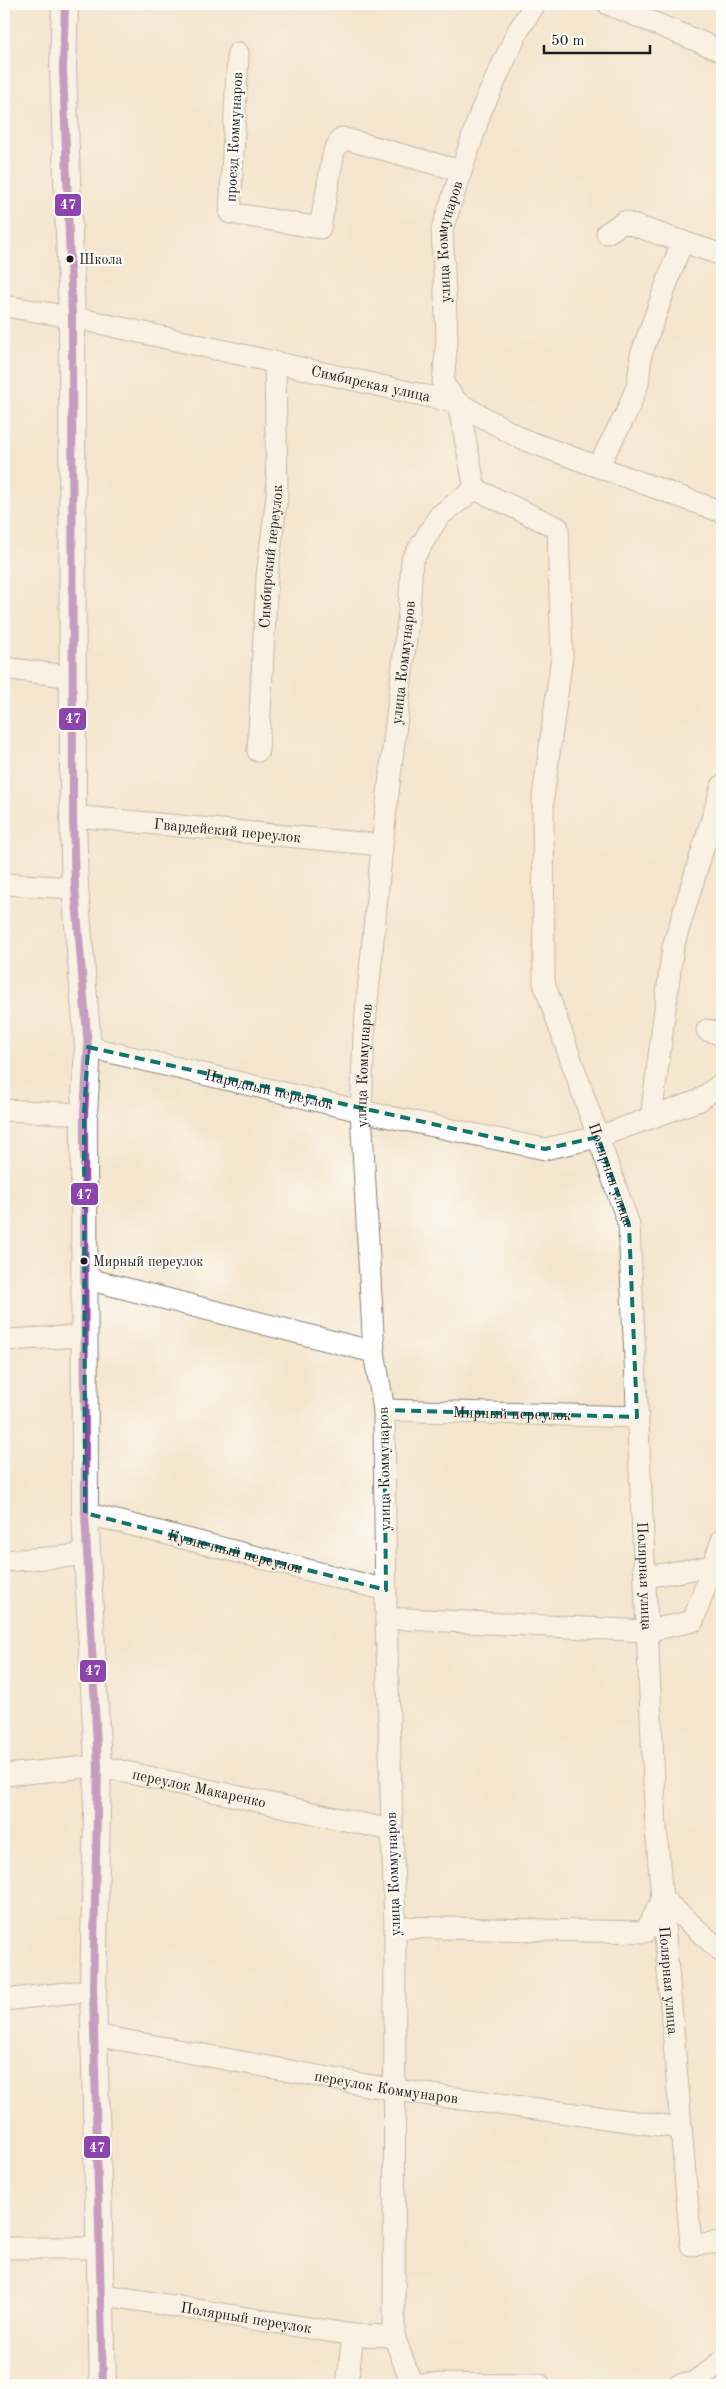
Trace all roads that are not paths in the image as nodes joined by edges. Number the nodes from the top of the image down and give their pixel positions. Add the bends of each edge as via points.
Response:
1 (65, 4) edge
2 (535, 4) edge
3 (608, 4) edge
4 (722, 51) edge
5 (238, 52) dead end
6 (461, 171) junction
7 (607, 233) dead end
8 (682, 241) junction
9 (722, 256) edge
10 (4, 306) edge
11 (72, 317) junction
12 (275, 362) junction
13 (458, 403) junction
14 (598, 466) junction
15 (475, 490) junction
16 (722, 512) edge
17 (4, 668) edge
18 (73, 677) junction
19 (258, 751) dead end
20 (722, 786) edge
21 (73, 816) junction
22 (382, 845) junction
23 (4, 884) edge
24 (75, 888) junction
25 (88, 1047) junction
26 (722, 1082) edge
27 (4, 1110) edge
28 (361, 1111) junction
29 (84, 1114) junction
30 (651, 1118) junction
31 (598, 1137) junction
32 (84, 1278) junction
33 (85, 1336) junction
34 (4, 1340) edge
35 (374, 1352) junction
36 (384, 1410) junction
37 (638, 1416) junction
38 (85, 1513) junction
39 (722, 1540) edge
40 (86, 1555) junction
41 (4, 1561) edge
42 (718, 1568) edge
43 (645, 1577) junction
44 (386, 1590) junction
45 (386, 1618) junction
46 (647, 1631) junction
47 (98, 1766) junction
48 (4, 1775) edge
49 (392, 1830) junction
50 (663, 1899) junction
51 (395, 1927) junction
52 (722, 1952) edge
53 (93, 1990) junction
54 (4, 2000) edge
55 (95, 2035) junction
56 (394, 2090) junction
57 (681, 2128) junction
58 (722, 2242) edge
59 (4, 2248) edge
60 (98, 2248) junction
61 (99, 2294) junction
62 (353, 2335) junction
63 (394, 2336) junction
64 (722, 2361) edge
65 (103, 2385) edge
66 (347, 2385) edge
67 (412, 2385) edge
68 (540, 2385) edge
69 (679, 2385) edge

1 - 11 main road via 63,68
2 - 6 street, улица Коммунаров via 518,31 481,110
3 - 4 street
5 - 6 street, проезд Коммунаров via 230,213 320,228 334,151 342,138
6 - 13 street, улица Коммунаров via 442,230 447,338 443,384
7 - 8 street via 624,222
8 - 9 street
8 - 14 street via 641,355 638,384
10 - 11 street, Симбирская улица
11 - 12 street, Симбирская улица
11 - 18 main road
12 - 13 street, Симбирская улица
12 - 19 street, Симбирский переулок via 277,496 268,576
13 - 14 street, Симбирская улица via 522,439
13 - 15 street, улица Коммунаров
14 - 16 street, Симбирская улица
15 - 22 street, улица Коммунаров via 439,516 412,560
15 - 31 street, Полярная улица via 558,528 562,656 543,798 544,983
17 - 18 street
18 - 21 main road
20 - 30 street via 673,947
21 - 22 street, Гвардейский переулок
21 - 24 main road
22 - 28 street, улица Коммунаров via 364,1035
23 - 24 street
24 - 25 main road
25 - 28 street, Народный переулок
25 - 29 main road
26 - 30 street, Народный переулок via 700,1100
27 - 29 street
28 - 31 street, Народный переулок via 545,1149
28 - 35 street, улица Коммунаров
29 - 32 main road
30 - 31 street, Народный переулок
31 - 37 street, Полярная улица via 629,1225
32 - 33 main road
32 - 35 street
33 - 34 street
33 - 38 main road
35 - 36 street, улица Коммунаров
36 - 37 street, Мирный переулок
36 - 44 street, улица Коммунаров
37 - 43 street, Полярная улица
38 - 40 main road
38 - 44 street, Кузнечный переулок
39 - 42 street
40 - 41 street
40 - 47 main road
42 - 43 street
42 - 46 street via 693,1620
43 - 46 street, Полярная улица
44 - 45 street, улица Коммунаров
45 - 46 street
45 - 49 street, улица Коммунаров
46 - 50 street, Полярная улица via 656,1828
47 - 48 street, переулок Макаренко
47 - 49 street, переулок Макаренко
47 - 53 main road
49 - 51 street, улица Коммунаров
50 - 51 street via 645,1932
50 - 52 street
50 - 57 street, Полярная улица
51 - 56 street, улица Коммунаров
53 - 54 street
53 - 55 main road
55 - 56 street, переулок Коммунаров
55 - 60 main road
56 - 57 street, переулок Коммунаров
56 - 63 street, улица Коммунаров
57 - 58 street, Полярная улица via 691,2245
59 - 60 street
60 - 61 main road
61 - 62 street, Полярный переулок
61 - 65 main road
62 - 63 street, Полярный переулок
62 - 66 street
63 - 67 street, улица Коммунаров
64 - 69 street via 694,2383
67 - 68 street

